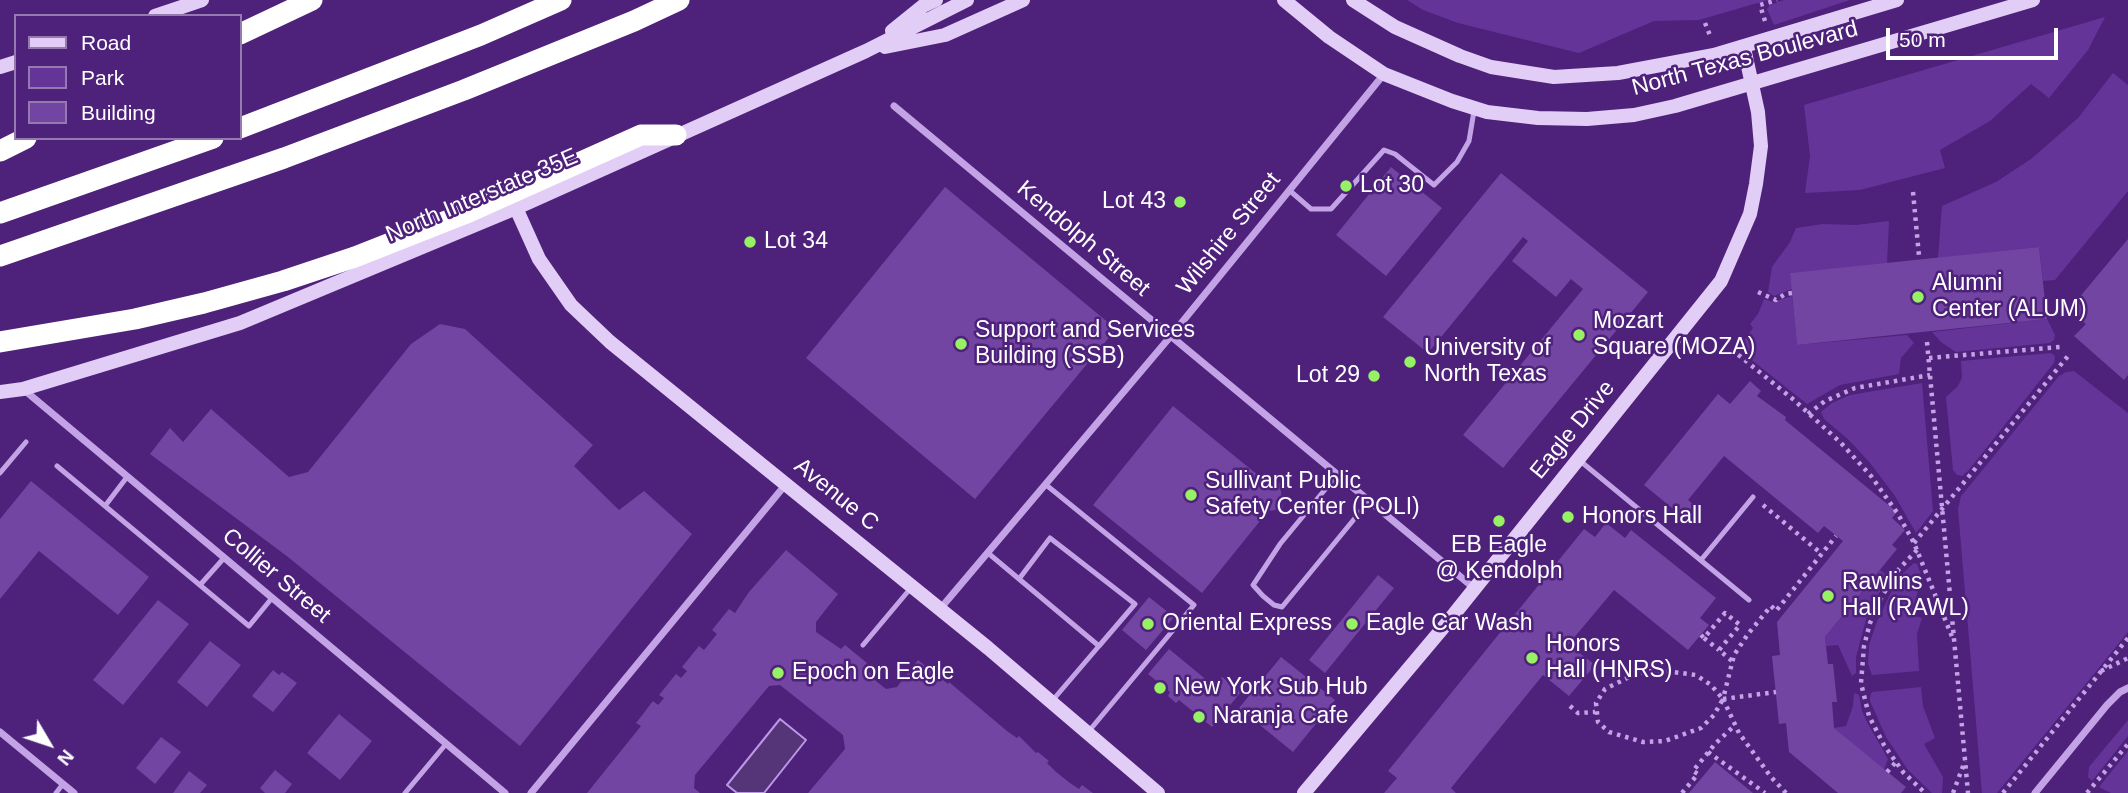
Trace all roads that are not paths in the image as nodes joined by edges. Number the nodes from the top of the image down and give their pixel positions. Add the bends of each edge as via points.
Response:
1 (202, 0) edge
2 (312, 0) edge
3 (561, 0) edge
4 (679, 0) edge
5 (936, 0) edge
6 (967, 0) edge
7 (1023, 0) edge
8 (1284, 0) edge
9 (1353, 0) edge
10 (1897, 0) edge
11 (2033, 0) edge
12 (177, 4) edge
13 (159, 14) edge
14 (242, 33) edge
15 (1744, 48) junction
16 (866, 51) junction
17 (1384, 74) junction
18 (1751, 83) junction
19 (894, 106) dead end
20 (1475, 108) junction
21 (242, 127) edge
22 (676, 135) junction
23 (22, 140) edge
24 (207, 140) edge
25 (0, 151) edge
26 (1289, 191) junction
27 (516, 208) junction
28 (0, 214) edge
29 (0, 256) edge
30 (1170, 337) junction
31 (0, 342) edge
32 (23, 389) junction
33 (0, 392) edge
34 (26, 442) dead end
35 (1578, 459) junction
36 (57, 466) dead end
37 (0, 473) edge
38 (1337, 475) junction
39 (127, 477) junction
40 (786, 484) junction
41 (1045, 484) junction
42 (1753, 497) dead end
43 (1369, 501) junction
44 (105, 506) junction
45 (988, 553) junction
46 (224, 558) junction
47 (1701, 560) junction
48 (1019, 579) junction
49 (200, 585) junction
50 (912, 586) junction
51 (1474, 588) junction
52 (272, 598) junction
53 (1749, 600) dead end
54 (940, 609) junction
55 (863, 645) dead end
56 (1099, 646) junction
57 (2128, 688) edge
58 (1051, 702) junction
59 (0, 732) edge
60 (1087, 733) junction
61 (446, 744) junction
62 (63, 784) junction
63 (56, 793) edge
64 (74, 793) edge
65 (404, 793) edge
66 (505, 793) edge
67 (531, 793) edge
68 (1158, 793) edge
69 (1304, 793) edge
70 (2035, 793) edge

1 - 12 street
2 - 14 highway
3 - 21 highway
4 - 29 highway via 464,90 284,158
5 - 16 street
6 - 16 street, North Interstate 35E
7 - 16 street via 946,35
8 - 17 street, North Texas Boulevard
9 - 15 street, North Texas Boulevard via 1395,27 1460,56 1491,67 1554,77 1618,73
10 - 15 street, North Texas Boulevard
11 - 18 street, North Texas Boulevard
12 - 13 street
15 - 18 street, Eagle Drive
16 - 22 street, North Interstate 35E
17 - 20 street, North Texas Boulevard
17 - 26 street, Wilshire Street
18 - 20 street, North Texas Boulevard via 1675,106 1599,118 1538,118
18 - 35 street, Eagle Drive via 1760,146 1756,184 1721,282
19 - 30 street, Kendolph Street
20 - 26 lane via 1469,141 1457,162 1434,185 1384,150 1331,209 1311,209
22 - 27 street, North Interstate 35E
22 - 31 highway via 641,135 469,212 283,281 146,316
23 - 25 highway
24 - 28 highway
26 - 30 street, Wilshire Street
27 - 32 street, North Interstate 35E via 240,323
27 - 40 street, Avenue C via 539,260 571,305
30 - 38 street, Kendolph Street
30 - 41 street, Wilshire Street
32 - 33 street, North Interstate 35E
32 - 39 street, Collier Street
34 - 37 lane
35 - 47 lane
35 - 51 street, Eagle Drive
36 - 44 lane
38 - 43 street, Kendolph Street
38 - 43 lane via 1253,585 1274,605 1282,607
39 - 44 lane
39 - 46 street, Collier Street
40 - 50 street, Avenue C
40 - 67 street
41 - 45 street, Wilshire Street
41 - 60 lane via 1194,605
42 - 47 lane
43 - 51 street, Kendolph Street
44 - 49 lane
45 - 48 lane
45 - 54 street, Wilshire Street
46 - 49 lane
46 - 52 street, Collier Street
47 - 53 lane
48 - 56 lane
48 - 56 lane via 1051,538 1135,604
49 - 52 lane via 249,626
50 - 54 street, Avenue C
50 - 55 lane
51 - 69 street, Eagle Drive
52 - 61 street, Collier Street
54 - 58 street, Avenue C
56 - 58 lane
57 - 70 street via 2107,705
58 - 60 street, Avenue C
59 - 62 street
60 - 68 street, Avenue C
61 - 65 lane
61 - 66 street, Collier Street
62 - 63 lane
62 - 64 street

